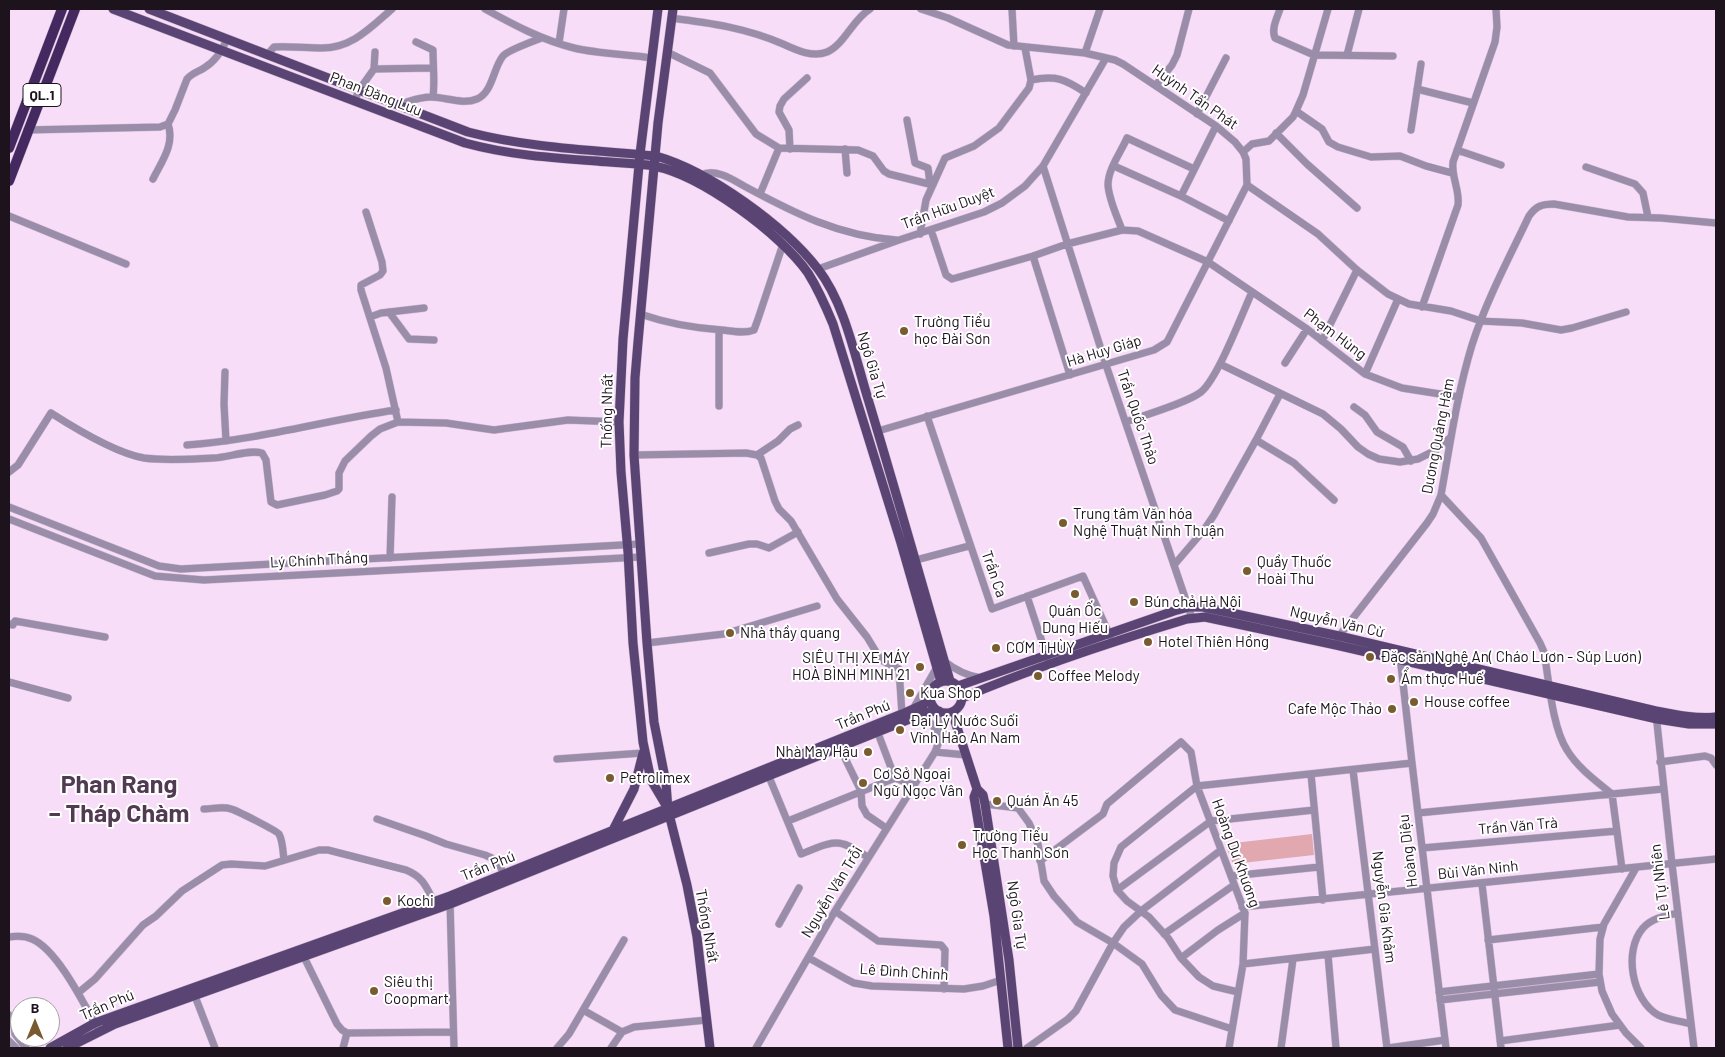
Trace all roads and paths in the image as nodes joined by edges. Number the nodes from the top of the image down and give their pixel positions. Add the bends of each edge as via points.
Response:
1 (62, 9) edge
2 (75, 9) edge
3 (113, 9) edge
4 (149, 9) edge
5 (392, 9) edge
6 (486, 9) edge
7 (564, 9) edge
8 (870, 9) edge
9 (921, 9) edge
10 (1012, 9) edge
11 (1100, 9) edge
12 (1189, 9) edge
13 (1280, 9) edge
14 (1328, 9) edge
15 (1359, 9) edge
16 (1496, 9) edge
17 (863, 11) edge
18 (658, 12) edge
19 (672, 13) edge
20 (541, 38) junction
21 (227, 39) junction
22 (416, 42) dead end
23 (559, 43) junction
24 (1014, 46) junction
25 (1025, 48) junction
26 (222, 50) junction
27 (375, 52) dead end
28 (666, 52) junction
29 (1085, 53) junction
30 (267, 55) junction
31 (1314, 55) junction
32 (1347, 55) junction
33 (1393, 56) dead end
34 (652, 58) junction
35 (1106, 58) junction
36 (1226, 58) dead end
37 (1421, 64) dead end
38 (432, 68) junction
39 (374, 69) junction
40 (807, 78) dead end
41 (1031, 80) junction
42 (1156, 85) junction
43 (1417, 89) junction
44 (359, 90) junction
45 (1086, 93) junction
46 (433, 97) junction
47 (355, 100) junction
48 (1473, 103) junction
49 (397, 105) junction
50 (1296, 111) junction
51 (1197, 114) junction
52 (907, 120) dead end
53 (168, 124) junction
54 (1216, 126) junction
55 (12, 130) edge
56 (27, 130) junction
57 (1410, 130) dead end
58 (1276, 133) junction
59 (9, 148) edge
60 (779, 148) junction
61 (790, 149) junction
62 (845, 149) junction
63 (1457, 150) junction
64 (1243, 152) junction
65 (640, 154) junction
66 (656, 156) junction
67 (639, 165) junction
68 (1501, 165) dead end
69 (655, 166) junction
70 (1043, 166) junction
71 (1114, 166) junction
72 (1586, 167) dead end
73 (1194, 169) junction
74 (1452, 172) junction
75 (847, 173) dead end
76 (701, 175) junction
77 (153, 179) dead end
78 (9, 181) edge
79 (932, 184) junction
80 (1248, 185) junction
81 (760, 194) junction
82 (1181, 196) junction
83 (1357, 208) dead end
84 (366, 212) dead end
85 (9, 216) edge
86 (1648, 217) junction
87 (1229, 221) junction
88 (1716, 223) edge
89 (931, 230) junction
90 (1122, 230) junction
91 (920, 234) junction
92 (899, 240) junction
93 (783, 244) junction
94 (1067, 244) junction
95 (1033, 256) junction
96 (1208, 262) junction
97 (126, 264) dead end
98 (818, 269) junction
99 (1357, 270) junction
100 (807, 273) junction
101 (1252, 292) junction
102 (1398, 299) junction
103 (1422, 306) junction
104 (424, 308) dead end
105 (388, 312) junction
106 (1626, 312) dead end
107 (640, 314) junction
108 (370, 317) junction
109 (1480, 321) junction
110 (1307, 329) junction
111 (720, 330) junction
112 (434, 340) dead end
113 (623, 340) junction
114 (1322, 341) junction
115 (638, 342) junction
116 (855, 357) junction
117 (845, 360) junction
118 (1286, 363) dead end
119 (1220, 364) junction
120 (1106, 365) junction
121 (225, 372) dead end
122 (1365, 374) junction
123 (1070, 375) junction
124 (1280, 394) junction
125 (1459, 397) junction
126 (720, 406) dead end
127 (1354, 407) dead end
128 (396, 410) junction
129 (928, 416) junction
130 (398, 422) junction
131 (619, 422) junction
132 (1126, 422) junction
133 (798, 425) dead end
134 (878, 431) junction
135 (866, 435) junction
136 (1451, 437) junction
137 (1256, 440) junction
138 (226, 441) junction
139 (187, 445) dead end
140 (620, 454) junction
141 (634, 455) junction
142 (757, 455) junction
143 (1411, 461) junction
144 (9, 472) edge
145 (894, 488) junction
146 (884, 491) junction
147 (1441, 495) junction
148 (392, 497) dead end
149 (1334, 500) dead end
150 (9, 507) edge
151 (9, 519) edge
152 (798, 532) junction
153 (640, 544) junction
154 (627, 545) junction
155 (969, 546) junction
156 (480, 553) junction
157 (709, 553) dead end
158 (628, 557) junction
159 (641, 557) junction
160 (390, 558) junction
161 (911, 562) junction
162 (480, 565) junction
163 (1174, 565) junction
164 (181, 569) junction
165 (179, 580) junction
166 (1027, 596) junction
167 (922, 598) junction
168 (816, 606) dead end
169 (1189, 607) junction
170 (1192, 618) junction
171 (9, 624) edge
172 (1109, 633) junction
173 (104, 637) dead end
174 (1337, 641) junction
175 (633, 643) junction
176 (647, 643) junction
177 (1113, 643) junction
178 (1400, 651) junction
179 (1048, 659) junction
180 (944, 661) junction
181 (1401, 661) junction
182 (937, 667) junction
183 (981, 678) junction
184 (9, 682) edge
185 (950, 683) junction
186 (1551, 691) junction
187 (930, 696) junction
188 (68, 698) dead end
189 (962, 698) junction
190 (945, 712) junction
191 (915, 713) junction
192 (902, 714) junction
193 (1656, 715) junction
194 (1716, 717) edge
195 (1716, 724) edge
196 (876, 729) junction
197 (656, 741) junction
198 (940, 742) junction
199 (643, 748) junction
200 (840, 748) junction
201 (935, 752) junction
202 (966, 755) junction
203 (557, 759) dead end
204 (1660, 762) junction
205 (1412, 763) junction
206 (1716, 765) edge
207 (1353, 770) junction
208 (767, 773) junction
209 (1311, 774) junction
210 (895, 778) junction
211 (913, 785) junction
212 (1197, 786) junction
213 (977, 789) junction
214 (1663, 789) junction
215 (861, 791) junction
216 (1612, 794) junction
217 (985, 804) junction
218 (204, 809) dead end
219 (1314, 810) junction
220 (669, 813) junction
221 (1418, 813) junction
222 (377, 820) dead end
223 (788, 821) junction
224 (1211, 821) junction
225 (886, 828) junction
226 (1617, 831) junction
227 (612, 832) junction
228 (1422, 848) junction
229 (1221, 850) junction
230 (868, 857) junction
231 (1716, 859) edge
232 (284, 860) junction
233 (1040, 861) junction
234 (1672, 864) junction
235 (1320, 867) junction
236 (1636, 868) junction
237 (1622, 869) junction
238 (504, 875) junction
239 (1231, 876) junction
240 (1482, 884) junction
241 (1234, 885) junction
242 (799, 888) dead end
243 (1427, 889) junction
244 (1117, 890) junction
245 (1368, 895) junction
246 (450, 900) junction
247 (1323, 900) junction
248 (434, 902) junction
249 (1244, 910) junction
250 (835, 911) junction
251 (1141, 911) junction
252 (1678, 913) junction
253 (779, 924) dead end
254 (1603, 926) junction
255 (1164, 934) junction
256 (9, 937) edge
257 (624, 940) dead end
258 (1488, 940) junction
259 (1113, 943) junction
260 (1375, 949) junction
261 (302, 953) junction
262 (1328, 955) junction
263 (809, 958) junction
264 (1181, 958) junction
265 (1293, 959) junction
266 (1242, 964) junction
267 (1598, 974) junction
268 (1011, 979) junction
269 (1001, 980) junction
270 (1600, 982) junction
271 (1494, 986) junction
272 (944, 989) junction
273 (194, 991) junction
274 (1238, 992) junction
275 (1439, 992) junction
276 (78, 993) junction
277 (1495, 994) junction
278 (1440, 1000) junction
279 (583, 1010) junction
280 (9, 1015) edge
281 (706, 1020) junction
282 (1691, 1024) junction
283 (1620, 1026) junction
284 (97, 1027) junction
285 (1232, 1029) junction
286 (453, 1032) junction
287 (622, 1032) junction
288 (347, 1033) junction
289 (9, 1041) edge
290 (1446, 1044) edge
291 (1500, 1045) edge
292 (16, 1048) edge
293 (26, 1048) edge
294 (50, 1048) edge
295 (67, 1048) edge
296 (215, 1048) edge
297 (343, 1048) edge
298 (454, 1048) edge
299 (557, 1048) edge
300 (611, 1048) edge
301 (710, 1048) edge
302 (756, 1048) edge
303 (1008, 1048) edge
304 (1018, 1048) edge
305 (1027, 1048) edge
306 (1229, 1048) edge
307 (1280, 1048) edge
308 (1336, 1048) edge
309 (1388, 1048) edge
310 (1641, 1048) edge
311 (1694, 1048) edge

1 - 55 highway, QL.1
2 - 56 highway, QL.1
3 - 26 main road, Phan Đăng Lưu
4 - 21 main road, Phan Đăng Lưu
5 - 30 street via 366,32 339,47 274,47
6 - 20 street
7 - 23 street
8 - 17 street
9 - 24 street, Huỳnh Tấn Phát
10 - 24 street
11 - 29 street
12 - 42 street via 1177,55
13 - 31 street via 1273,32 1275,38
14 - 31 street
15 - 32 street
16 - 48 street via 1497,34
17 - 19 street via 835,48 815,54 742,29
18 - 19 main road
18 - 34 main road, Thống Nhất
19 - 28 main road, Thống Nhất
20 - 23 street
20 - 46 street via 508,51 497,65 488,88 476,100
21 - 26 street
21 - 30 main road, Phan Đăng Lưu
22 - 38 street via 433,50
23 - 34 street
24 - 25 street, Huỳnh Tấn Phát
25 - 29 street, Huỳnh Tấn Phát
25 - 41 street
26 - 47 main road, Phan Đăng Lưu
26 - 53 street via 215,60 187,79
27 - 39 street
28 - 60 street via 710,73 756,134
28 - 66 main road, Thống Nhất
29 - 35 street, Huỳnh Tấn Phát
30 - 44 main road, Phan Đăng Lưu
31 - 32 street
31 - 50 street
32 - 33 street
34 - 65 main road, Thống Nhất
35 - 42 street, Huỳnh Tấn Phát via 1124,64
35 - 45 street, Trần Hữu Duyệt
36 - 51 street
37 - 43 street
38 - 39 street
38 - 46 street
39 - 44 street
40 - 61 street via 784,99 779,109 789,130
41 - 45 street via 1055,77
41 - 79 street via 1029,88 999,128 974,146 945,158
42 - 51 street, Huỳnh Tấn Phát
43 - 48 street
43 - 57 street
44 - 47 street
44 - 49 main road, Phan Đăng Lưu
45 - 70 street, Trần Hữu Duyệt
46 - 49 street via 413,98
47 - 67 main road, Phan Đăng Lưu via 494,151
48 - 63 street
49 - 65 main road, Phan Đăng Lưu via 496,139 529,145
50 - 58 street
50 - 74 street via 1322,129 1329,142 1338,147 1371,157 1400,156
51 - 54 street, Huỳnh Tấn Phát
52 - 79 street via 915,163 928,168
53 - 56 street via 160,127
53 - 77 street via 170,145
54 - 64 street, Huỳnh Tấn Phát
54 - 73 street
55 - 59 highway, QL.1
56 - 78 highway, QL.1
58 - 64 street via 1268,141 1252,144
58 - 83 street
60 - 61 street
60 - 81 street
61 - 62 street
62 - 75 street
62 - 79 street via 868,152 884,171 892,175
63 - 68 street
63 - 74 street
64 - 80 street, Huỳnh Tấn Phát
65 - 66 main road, Ngô Gia Tự
65 - 67 main road, Thống Nhất
66 - 69 main road, Thống Nhất
66 - 76 main road, Ngô Gia Tự
67 - 69 main road, Phan Đăng Lưu
67 - 113 main road, Thống Nhất
69 - 93 main road, Ngô Gia Tự via 715,194
69 - 107 main road, Thống Nhất
70 - 89 street, Trần Hữu Duyệt via 1025,186 1002,203
70 - 94 street, Trần Quốc Thảo
71 - 73 street via 1128,138
71 - 82 street
71 - 90 street via 1108,184
72 - 86 street via 1635,184 1643,193
73 - 82 street
74 - 103 street via 1458,205
76 - 81 street via 706,172 718,174
76 - 98 main road, Ngô Gia Tự via 775,226
79 - 91 street via 923,209
80 - 87 street, Hà Huy Giáp
80 - 99 street via 1318,234
81 - 92 street via 840,231
82 - 87 street
84 - 108 street via 384,268 380,275 361,284 360,290
85 - 97 street
86 - 88 street
86 - 109 street, Dương Quảng Hàm via 1554,204 1538,206 1529,216
87 - 96 street, Hà Huy Giáp
89 - 91 street, Trần Hữu Duyệt
89 - 95 street via 946,275 952,279
90 - 94 street
90 - 96 street, Phạm Hùng via 1138,230
91 - 92 street, Trần Hữu Duyệt
92 - 98 street, Trần Hữu Duyệt
93 - 100 main road, Ngô Gia Tự
93 - 111 street via 754,330
94 - 95 street
94 - 120 street, Trần Quốc Thảo
95 - 123 street
96 - 101 street, Phạm Hùng
96 - 120 street, Hà Huy Giáp via 1167,342 1154,350
98 - 100 main road
98 - 116 main road, Ngô Gia Tự via 833,295
99 - 102 street
99 - 114 street
100 - 117 main road, Ngô Gia Tự via 827,309
101 - 110 street, Phạm Hùng
101 - 119 street
102 - 103 street
102 - 122 street
103 - 109 street
104 - 105 street
105 - 108 street
105 - 112 street via 409,339
106 - 109 street via 1566,330
107 - 111 street via 687,328
107 - 115 main road, Thống Nhất
108 - 128 street
109 - 125 street, Dương Quảng Hàm
110 - 114 street, Phạm Hùng
110 - 118 street
111 - 126 street
113 - 115 main road
113 - 131 main road, Thống Nhất
114 - 122 street, Phạm Hùng
115 - 141 main road, Thống Nhất
116 - 117 main road
116 - 134 main road, Ngô Gia Tự
117 - 135 main road, Ngô Gia Tự
119 - 124 street
119 - 132 street via 1202,391
120 - 123 street, Hà Huy Giáp
120 - 132 street, Trần Quốc Thảo
121 - 138 street
122 - 125 street, Phạm Hùng via 1402,388
123 - 129 street, Hà Huy Giáp
124 - 137 street
124 - 143 street via 1332,420 1368,454 1390,461
125 - 136 street, Dương Quảng Hàm
127 - 143 street via 1365,415 1377,432 1403,447
128 - 130 street
128 - 138 street
129 - 134 street, Hà Huy Giáp
129 - 155 street, Trần Ca
130 - 131 street via 446,423 494,430 568,420
130 - 144 street via 370,436 345,461 336,492 282,505 271,502 266,460 262,452 214,458 145,458 119,450 51,412 18,465
131 - 140 main road, Thống Nhất
132 - 163 street, Trần Quốc Thảo
133 - 142 street
134 - 135 main road
134 - 145 main road, Ngô Gia Tự
135 - 146 main road, Ngô Gia Tự
136 - 143 street via 1426,457
136 - 147 street, Dương Quảng Hàm
137 - 149 street via 1294,463
137 - 163 street via 1214,515
138 - 139 street
140 - 141 main road
140 - 154 main road, Thống Nhất
141 - 142 street
141 - 153 main road, Thống Nhất
142 - 152 street via 761,458 779,509
145 - 146 main road
145 - 161 main road, Ngô Gia Tự
146 - 161 main road, Ngô Gia Tự
147 - 174 street, Dương Quảng Hàm via 1427,524
147 - 186 street via 1475,530 1504,578 1542,648
148 - 160 street
150 - 164 street, Lý Chính Thắng via 159,566
151 - 165 street, Lý Chính Thắng via 155,576
152 - 157 street via 769,548 749,544
152 - 192 street via 837,599 878,656 899,668
153 - 154 street, Lý Chính Thắng
153 - 159 main road, Thống Nhất
154 - 156 street, Lý Chính Thắng
154 - 158 main road, Thống Nhất
155 - 161 street
155 - 166 street, Trần Ca via 992,609
156 - 160 street, Lý Chính Thắng
156 - 162 street
158 - 159 street, Lý Chính Thắng
158 - 162 street, Lý Chính Thắng
158 - 175 main road, Thống Nhất
159 - 176 main road, Thống Nhất
160 - 164 street, Lý Chính Thắng
161 - 167 main road, Ngô Gia Tự
162 - 165 street, Lý Chính Thắng
163 - 169 street, Trần Quốc Thảo
164 - 165 street
166 - 172 street, Trần Ca via 1083,576
166 - 179 street
167 - 180 main road, Ngô Gia Tự
167 - 182 main road, Ngô Gia Tự
168 - 176 street via 724,634
169 - 170 street, Trần Quốc Thảo
169 - 172 main road, Nguyễn Văn Cừ
169 - 174 main road, Nguyễn Văn Cừ via 1203,607
170 - 174 main road, Nguyễn Văn Cừ via 1205,617
170 - 177 main road, Nguyễn Văn Cừ
171 - 173 street via 15,622
172 - 177 street, Trần Ca
172 - 179 main road, Nguyễn Văn Cừ
174 - 178 main road, Nguyễn Văn Cừ
174 - 181 main road, Nguyễn Văn Cừ
175 - 176 main road
175 - 199 main road, Thống Nhất
176 - 197 main road, Thống Nhất
177 - 179 main road, Nguyễn Văn Cừ
178 - 181 street, Hoàng Diệu
178 - 186 main road, Nguyễn Văn Cừ
179 - 183 main road, Nguyễn Văn Cừ
179 - 189 main road, Nguyễn Văn Cừ
180 - 183 street via 951,667
180 - 185 main road, Ngô Gia Tự
181 - 186 main road, Nguyễn Văn Cừ
181 - 205 street, Hoàng Diệu
182 - 185 main road, Ngô Gia Tự
182 - 191 street
183 - 185 main road, Nguyễn Văn Cừ
184 - 188 street
185 - 187 main road via 933,687
185 - 189 main road via 961,690
186 - 193 main road, Nguyễn Văn Cừ
186 - 216 street via 1557,728 1568,752
187 - 190 main road via 933,705
187 - 191 main road, Trần Phú
189 - 190 main road via 959,706
190 - 191 main road, Trần Phú
190 - 198 street, Nguyễn Văn Trỗi
190 - 202 main road, Ngô Gia Tự
191 - 192 main road, Trần Phú
191 - 196 main road, Trần Phú
191 - 198 street via 931,723
192 - 196 main road, Trần Phú
193 - 194 main road, Nguyễn Văn Cừ
193 - 195 main road, Nguyễn Văn Cừ via 1689,724
193 - 204 street, Lê Tự Nhiên
196 - 200 main road, Trần Phú
196 - 208 main road, Trần Phú
196 - 210 street
197 - 199 main road
197 - 220 main road, Thống Nhất
198 - 201 street, Nguyễn Văn Trỗi
199 - 203 street
199 - 220 main road, Thống Nhất via 651,780
199 - 227 main road via 634,789
200 - 208 main road, Trần Phú
200 - 215 street
201 - 202 street
201 - 211 street, Nguyễn Văn Trỗi
202 - 213 main road, Ngô Gia Tự
204 - 206 street via 1705,756
204 - 214 street, Lê Tự Nhiên
205 - 207 street
205 - 221 street, Hoàng Diệu
207 - 209 street
207 - 245 street, Nguyễn Gia Khảm
208 - 220 main road, Trần Phú
208 - 223 street
209 - 212 street
209 - 219 street
210 - 211 street
210 - 215 street
211 - 225 street, Nguyễn Văn Trỗi
212 - 224 street, Hoàng Dư Khương
212 - 233 street, Hoàng Dư Khương via 1191,752 1181,742 1107,804 1103,814
212 - 244 street via 1121,847 1114,863
213 - 217 main road, Ngô Gia Tự
213 - 269 main road, Ngô Gia Tự via 974,797
214 - 216 street
214 - 234 street, Lê Tự Nhiên
215 - 223 street
215 - 225 street via 862,806 867,815
216 - 221 street
216 - 226 street
217 - 233 street via 1018,808 1030,824 1038,844
217 - 268 main road, Ngô Gia Tự
218 - 232 street via 230,808 272,828 278,832
219 - 224 street
219 - 235 street
220 - 227 main road, Trần Phú
220 - 246 main road, Trần Phú
220 - 281 main road, Thống Nhất via 697,937
221 - 228 street, Hoàng Diệu
222 - 238 street via 485,854 494,859
223 - 230 street via 801,854 841,843
224 - 229 street, Hoàng Dư Khương
224 - 244 street
225 - 230 street, Nguyễn Văn Trỗi
226 - 228 street, Trần Văn Trà
226 - 237 street
227 - 238 main road, Trần Phú
228 - 243 street, Hoàng Diệu
229 - 239 street, Hoàng Dư Khương
229 - 251 street
230 - 250 street, Nguyễn Văn Trỗi
231 - 234 street, Bùi Văn Ninh
232 - 248 street via 319,850 337,851 406,870 422,880
232 - 276 street via 266,866 222,865 213,870 182,891 144,925
233 - 259 street via 1044,881 1065,909 1077,922
234 - 236 street, Bùi Văn Ninh
234 - 252 street, Lê Tự Nhiên
235 - 239 street
235 - 247 street
236 - 237 street, Bùi Văn Ninh
236 - 254 street
237 - 240 street, Bùi Văn Ninh
238 - 246 main road, Trần Phú
239 - 241 street, Hoàng Dư Khương
240 - 243 street, Bùi Văn Ninh
240 - 258 street
241 - 249 street, Hoàng Dư Khương
241 - 255 street
242 - 253 street
243 - 245 street, Bùi Văn Ninh
243 - 275 street, Hoàng Diệu
244 - 251 street
245 - 247 street, Bùi Văn Ninh
245 - 260 street, Nguyễn Gia Khảm
246 - 248 main road, Trần Phú
246 - 261 main road, Trần Phú
246 - 286 street
247 - 249 street, Bùi Văn Ninh
248 - 261 main road, Trần Phú
249 - 264 street
249 - 266 street, Hoàng Dư Khương
250 - 263 street, Nguyễn Văn Trỗi
250 - 272 street via 878,941 942,945 945,950
251 - 255 street
251 - 259 street
252 - 282 street, Lê Tự Nhiên
252 - 282 street via 1660,916 1642,929 1633,948 1633,968 1640,998 1646,1005 1667,1019
254 - 258 street
254 - 267 street
255 - 264 street
256 - 276 street via 29,938 42,946
257 - 279 street
258 - 271 street
259 - 285 street via 1142,964 1161,995 1175,1010
259 - 305 street via 1076,1011
260 - 262 street
260 - 309 street, Nguyễn Gia Khảm
261 - 273 main road, Trần Phú
261 - 288 street via 337,1024
262 - 265 street
262 - 308 street
263 - 272 street, Lê Đình Chinh via 854,983
263 - 302 street, Nguyễn Văn Trỗi
264 - 274 street via 1213,986
265 - 266 street
265 - 307 street
266 - 274 street, Hoàng Dư Khương
267 - 270 street
267 - 271 street
268 - 269 main road
268 - 304 main road, Ngô Gia Tự
269 - 272 street, Lê Đình Chinh via 972,988
269 - 303 main road, Ngô Gia Tự
270 - 277 street
270 - 283 street
271 - 275 street
271 - 277 street
273 - 284 main road, Trần Phú
273 - 296 street
274 - 285 street, Hoàng Dư Khương
275 - 278 street, Hoàng Diệu
276 - 284 street
277 - 278 street
277 - 291 street
278 - 290 street, Hoàng Diệu
279 - 287 street
279 - 299 street
280 - 293 street
281 - 287 street via 634,1027
281 - 301 main road, Thống Nhất
282 - 311 street, Lê Tự Nhiên
283 - 291 street
283 - 310 street
284 - 294 main road, Trần Phú
284 - 295 main road, Trần Phú
285 - 306 street, Hoàng Dư Khương
286 - 288 street
286 - 298 street
287 - 300 street
288 - 297 street
289 - 292 street
290 - 309 street

